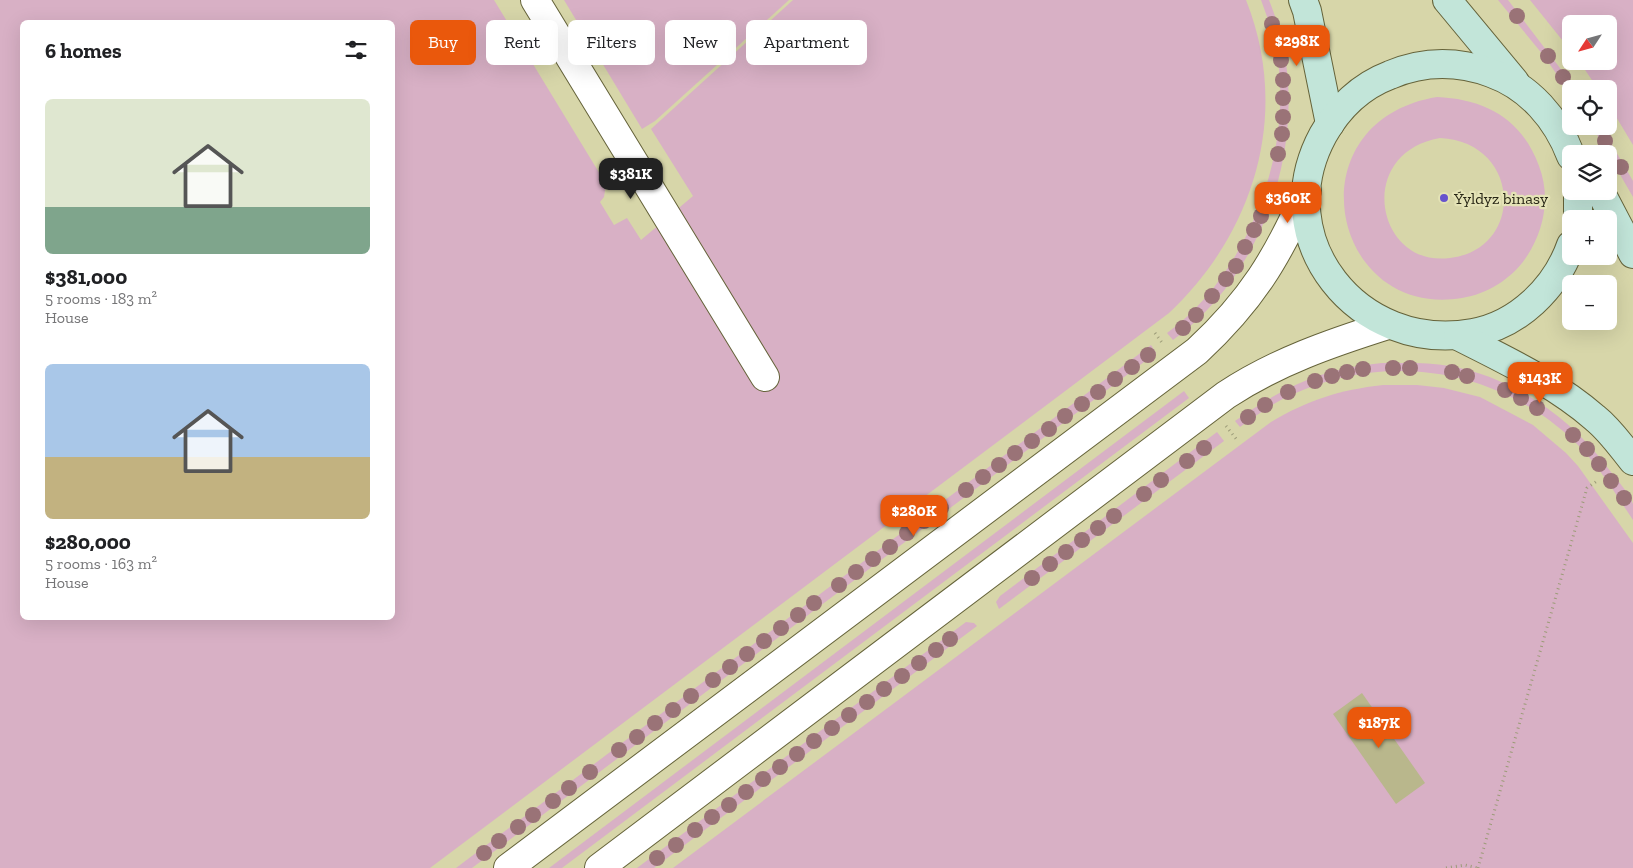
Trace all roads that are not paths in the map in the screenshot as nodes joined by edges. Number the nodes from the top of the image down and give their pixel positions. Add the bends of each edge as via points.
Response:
1 (535, 0) edge
2 (1303, 0) edge
3 (1447, 0) edge
4 (1519, 87) junction
5 (1330, 124) junction
6 (1567, 145) edge
7 (1307, 190) junction
8 (1605, 200) edge
9 (1633, 254) edge
10 (1562, 264) edge
11 (1388, 325) junction
12 (1458, 336) junction
13 (765, 377) dead end
14 (1633, 461) edge
15 (508, 868) edge
16 (599, 868) edge

1 - 13 street
2 - 5 main road
3 - 4 main road
4 - 5 main road via 1475,68 1428,64 1405,69 1362,90 1344,105
4 - 6 main road via 1553,120
5 - 7 main road via 1318,145
7 - 11 main road via 1307,214 1320,260 1348,298
7 - 15 street via 1288,232 1255,288 1232,317 1197,351
8 - 9 main road
10 - 12 main road via 1556,277 1523,311 1481,332
11 - 12 main road via 1418,334
11 - 16 street via 1302,355 1252,378 1226,395
12 - 14 main road via 1567,395 1616,438

